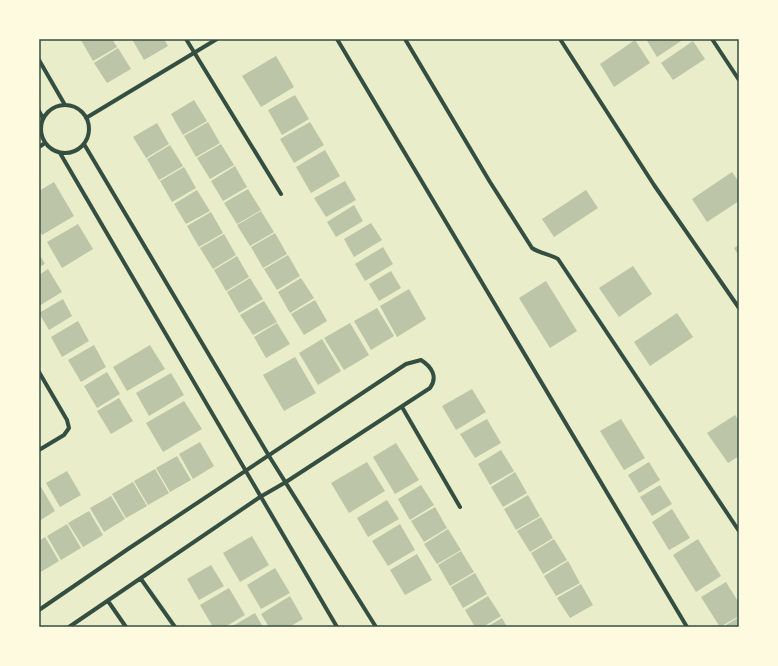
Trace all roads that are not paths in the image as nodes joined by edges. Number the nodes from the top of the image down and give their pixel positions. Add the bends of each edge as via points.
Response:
1 (186, 39) edge
2 (217, 39) edge
3 (337, 39) edge
4 (405, 39) edge
5 (560, 39) edge
6 (712, 39) edge
7 (194, 52) junction
8 (39, 60) edge
9 (739, 80) edge
10 (65, 105) junction
11 (39, 111) edge
12 (43, 118) junction
13 (86, 118) junction
14 (45, 143) junction
15 (84, 144) junction
16 (39, 147) edge
17 (60, 153) junction
18 (281, 194) dead end
19 (739, 308) edge
20 (39, 372) edge
21 (402, 407) junction
22 (39, 450) edge
23 (269, 456) junction
24 (245, 471) junction
25 (286, 482) junction
26 (260, 497) junction
27 (460, 507) dead end
28 (739, 531) edge
29 (141, 579) junction
30 (108, 601) junction
31 (39, 610) edge
32 (69, 627) edge
33 (126, 627) edge
34 (175, 627) edge
35 (337, 627) edge
36 (376, 627) edge
37 (687, 627) edge

1 - 7 street
2 - 7 street
3 - 37 street
4 - 28 street via 532,248 558,259
5 - 19 street via 654,185
6 - 9 street
7 - 13 street
7 - 18 street
8 - 10 street
10 - 12 street via 56,106
10 - 13 street via 74,106
11 - 12 street
12 - 14 street via 40,127
13 - 15 street via 89,127
14 - 16 street
14 - 17 street
15 - 17 street via 77,150
15 - 23 street
17 - 24 street
20 - 22 street via 67,420 68,428 64,435
21 - 23 street via 432,384 432,369 421,360 406,364
21 - 25 street
21 - 27 street
23 - 24 street
23 - 25 street
24 - 26 street
24 - 31 street
25 - 26 street
25 - 36 street
26 - 29 street
26 - 35 street
29 - 30 street
29 - 34 street
30 - 32 street
30 - 33 street

